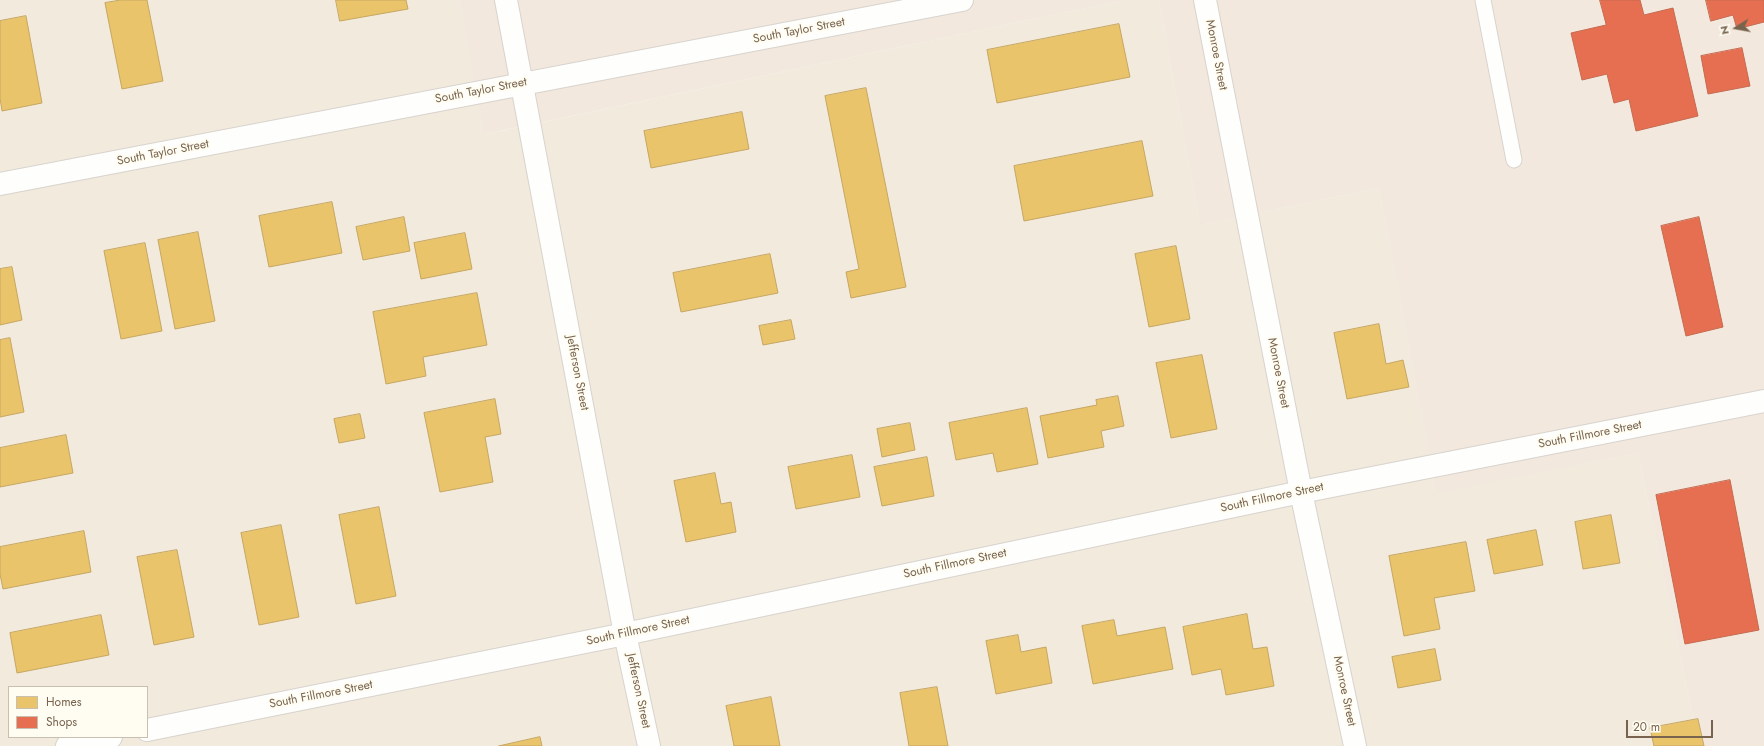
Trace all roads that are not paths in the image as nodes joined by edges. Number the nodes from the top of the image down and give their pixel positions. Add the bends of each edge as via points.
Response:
1 (506, 0) edge
2 (962, 0) edge
3 (1205, 0) edge
4 (1483, 0) edge
5 (522, 83) junction
6 (1514, 160) dead end
7 (0, 184) edge
8 (1764, 401) edge
9 (1301, 492) junction
10 (626, 634) junction
11 (148, 730) edge
12 (106, 738) edge
13 (66, 746) edge
14 (649, 746) edge
15 (1356, 746) edge

1 - 5 street, Jefferson Street
2 - 5 street, South Taylor Street
3 - 9 street, Monroe Street
4 - 6 lane
5 - 7 street, South Taylor Street
5 - 10 street, Jefferson Street
8 - 9 street, South Fillmore Street
9 - 10 street, South Fillmore Street
9 - 15 street, Monroe Street
10 - 11 street, South Fillmore Street
10 - 14 street, Jefferson Street
12 - 13 street

